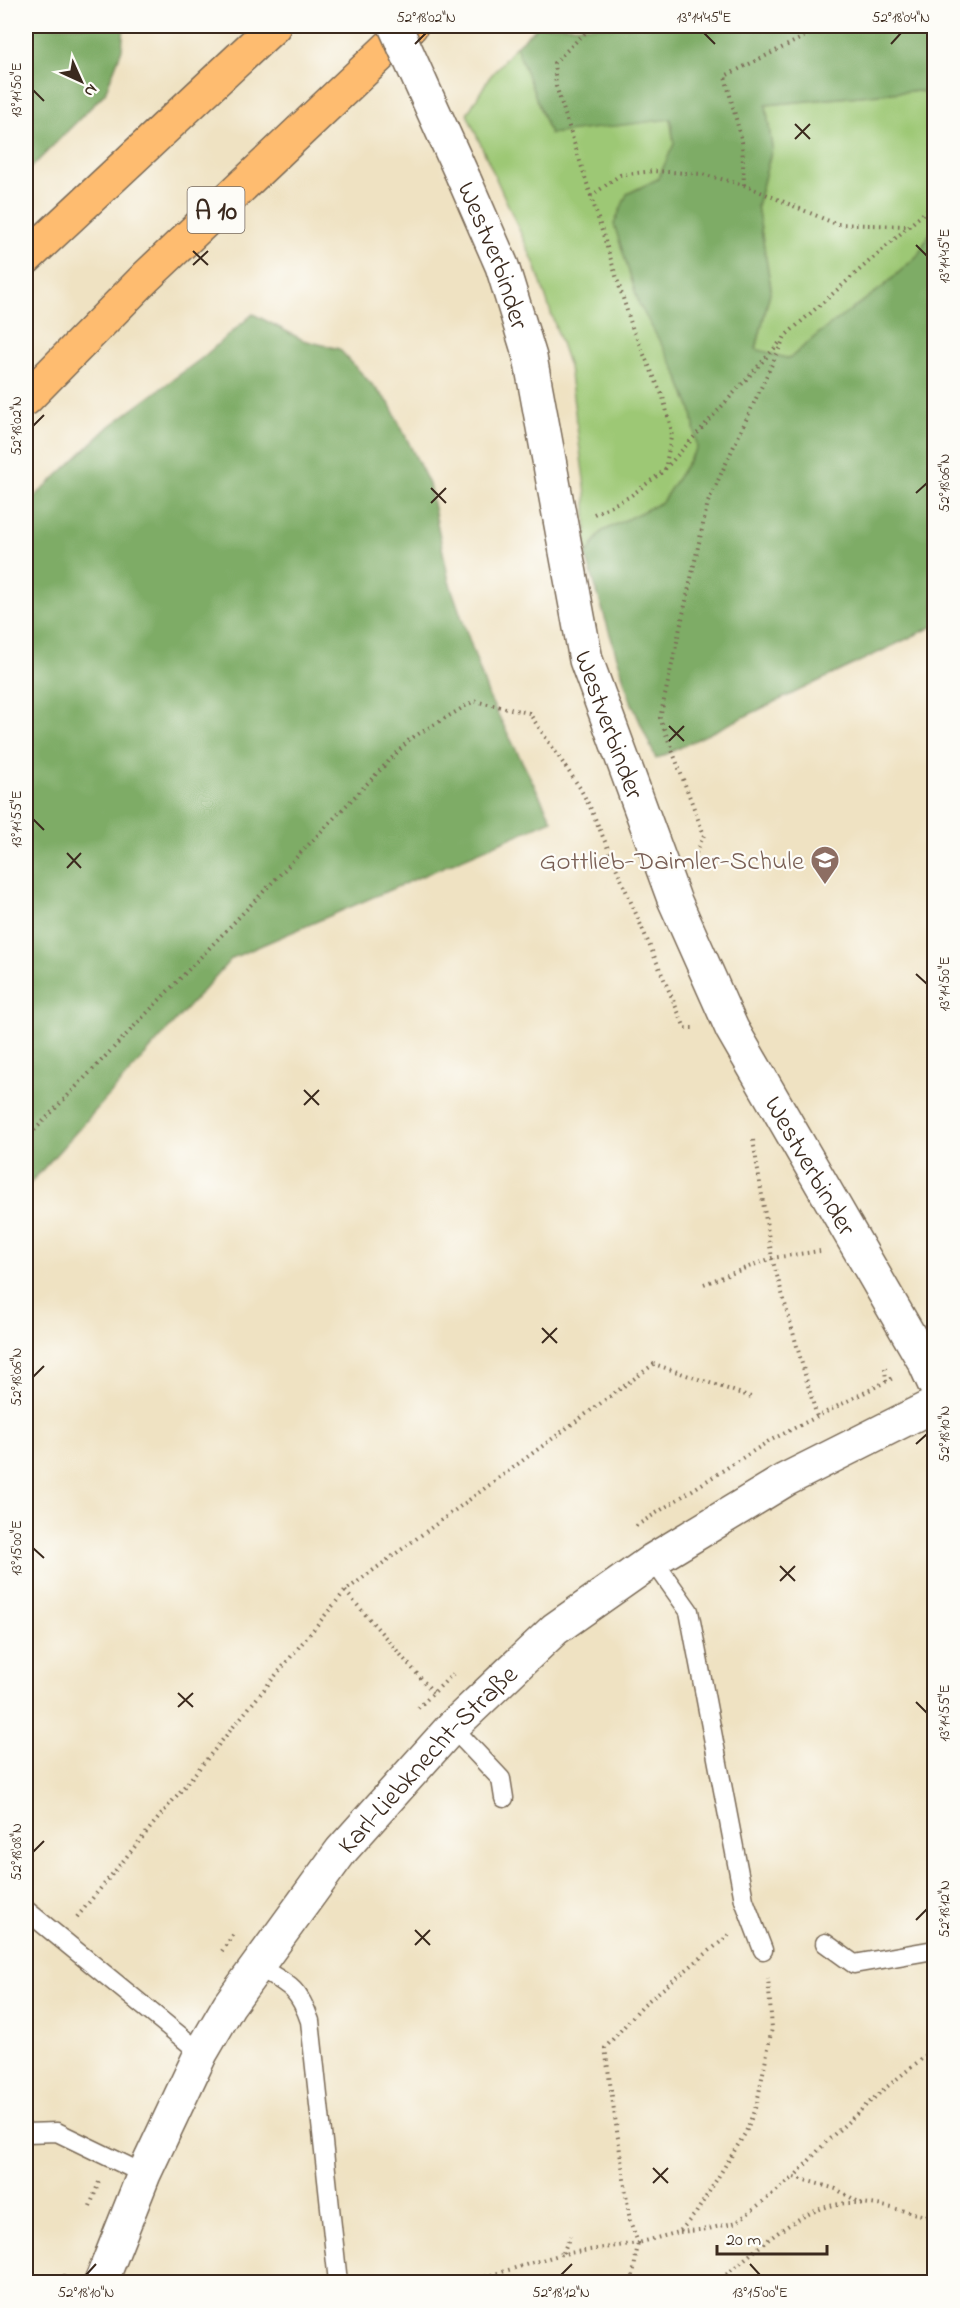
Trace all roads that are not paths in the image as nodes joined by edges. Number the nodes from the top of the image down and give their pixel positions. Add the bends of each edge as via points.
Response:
1 (274, 26) edge
2 (395, 26) edge
3 (411, 26) edge
4 (26, 258) edge
5 (26, 399) edge
6 (934, 1383) edge
7 (934, 1404) edge
8 (653, 1560) junction
9 (452, 1727) junction
10 (504, 1798) dead end
11 (26, 1910) edge
12 (825, 1943) dead end
13 (763, 1950) road end
14 (934, 1950) edge
15 (257, 1966) junction
16 (201, 2053) junction
17 (26, 2133) edge
18 (144, 2174) junction
19 (101, 2283) edge
20 (338, 2283) edge

1 - 4 highway
2 - 6 street, Westverbinder, bridge via 502,266 530,357 586,660 674,899 732,1029
3 - 5 highway, A 10 via 146,277
7 - 8 street, Karl-Liebknecht-Straße via 785,1480
8 - 9 street, Karl-Liebknecht-Straße via 555,1629
8 - 13 lane via 689,1611 744,1900
9 - 10 lane via 501,1779
9 - 15 street, Karl-Liebknecht-Straße via 341,1851
11 - 16 lane
12 - 14 lane via 854,1964
15 - 16 street, Karl-Liebknecht-Straße
15 - 20 lane via 302,1998 310,2021
16 - 18 street, Karl-Liebknecht-Straße
17 - 18 lane via 57,2132
18 - 19 street, Karl-Liebknecht-Straße

